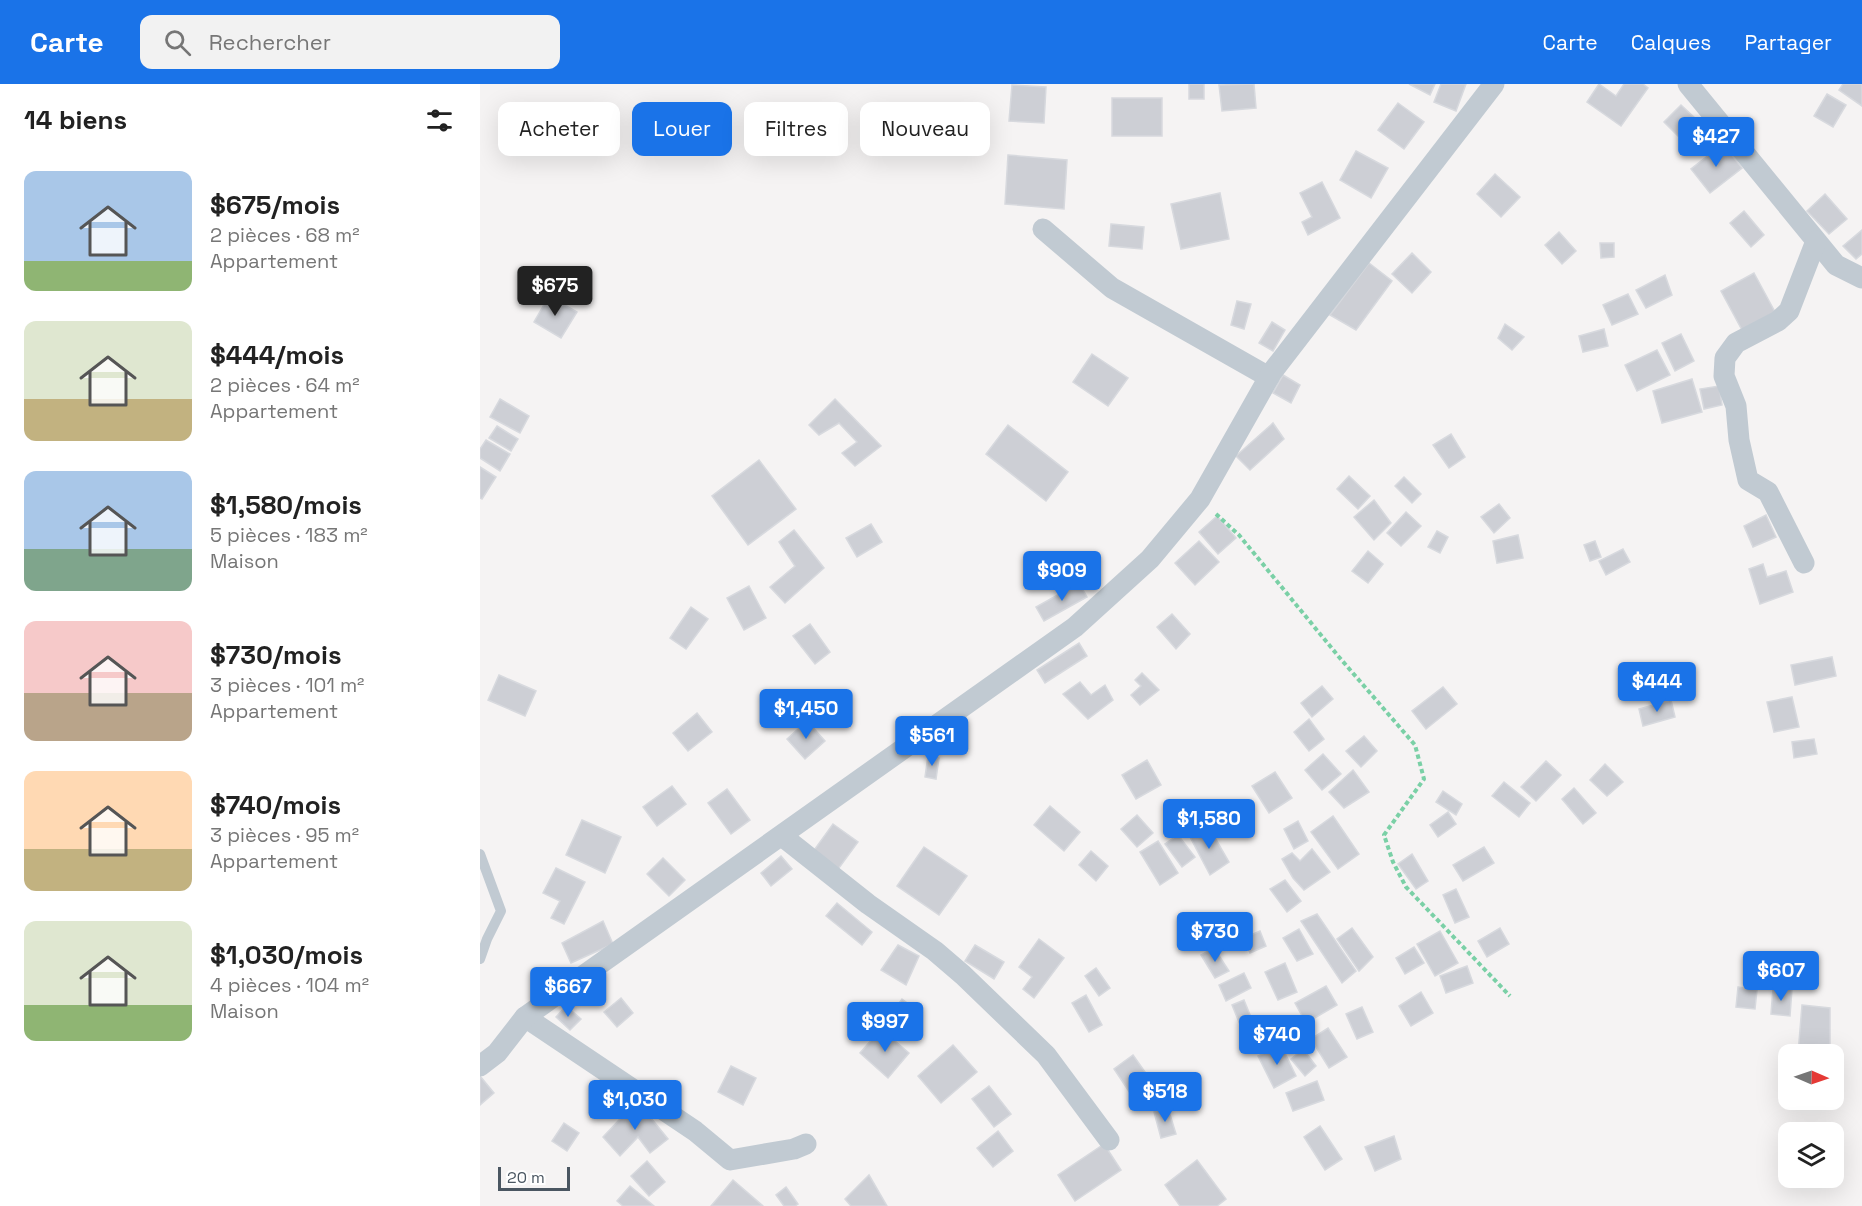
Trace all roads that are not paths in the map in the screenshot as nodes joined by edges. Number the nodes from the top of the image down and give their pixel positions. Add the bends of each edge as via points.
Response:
1 (1494, 84) edge
2 (1688, 84) edge
3 (1043, 229) dead end
4 (1816, 241) junction
5 (1862, 278) edge
6 (1269, 377) junction
7 (1804, 563) dead end
8 (782, 836) junction
9 (480, 854) edge
10 (480, 959) edge
11 (525, 1017) junction
12 (480, 1066) edge
13 (1109, 1140) dead end
14 (806, 1144) dead end

1 - 6 street
2 - 4 street
3 - 6 street via 1112,288
4 - 5 street via 1836,265
4 - 7 street via 1789,310 1778,321 1736,343 1725,358 1724,376 1736,406 1748,480 1768,492
6 - 8 street via 1200,499 1150,559 1075,627
8 - 11 street
8 - 13 street via 963,975 1046,1055
9 - 10 lane via 501,911
11 - 12 street via 497,1053
11 - 14 street via 694,1131 730,1160

